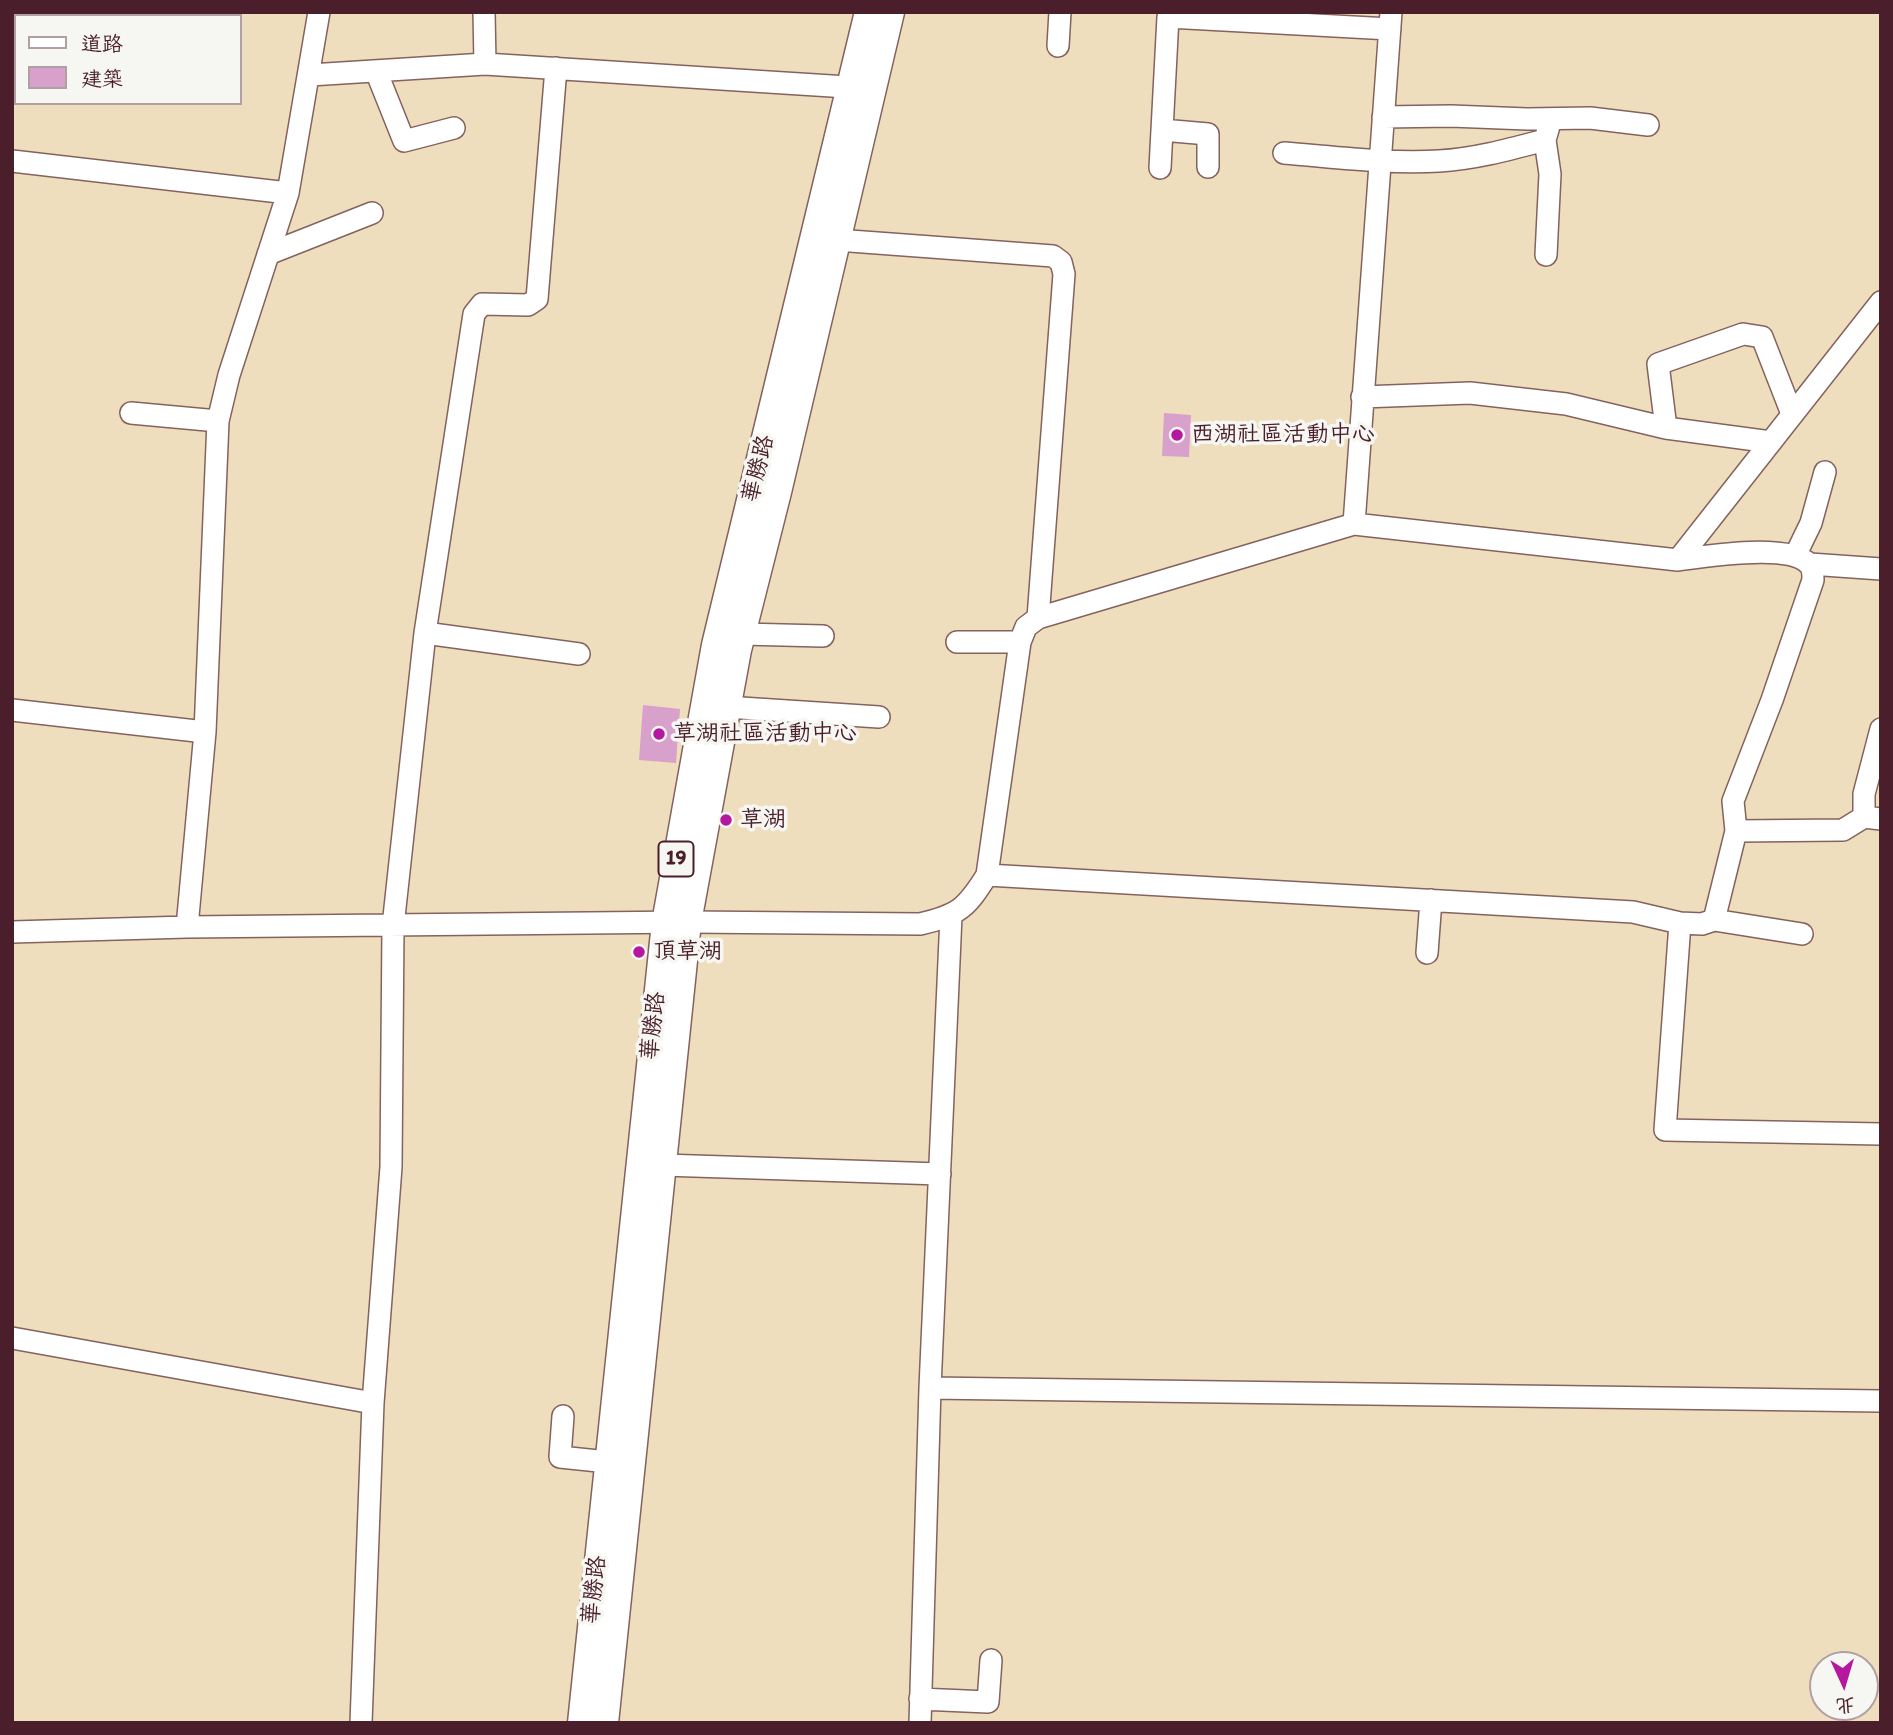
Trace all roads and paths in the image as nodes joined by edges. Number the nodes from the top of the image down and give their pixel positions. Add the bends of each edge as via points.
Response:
1 (319, 12) edge
2 (484, 12) edge
3 (869, 12) edge
4 (891, 12) edge
5 (1060, 12) edge
6 (1390, 21) edge
7 (1058, 46) dead end
8 (485, 64) junction
9 (556, 68) junction
10 (376, 71) junction
11 (310, 75) junction
12 (861, 88) junction
13 (1383, 117) junction
14 (1551, 119) junction
15 (1648, 125) dead end
16 (454, 128) dead end
17 (1162, 130) junction
18 (1545, 140) junction
19 (1283, 153) dead end
20 (1380, 160) junction
21 (12, 161) edge
22 (1208, 167) dead end
23 (1160, 168) dead end
24 (288, 193) junction
25 (372, 213) dead end
26 (825, 239) junction
27 (268, 254) junction
28 (1546, 255) dead end
29 (1881, 302) edge
30 (1362, 397) junction
31 (131, 413) dead end
32 (1792, 414) junction
33 (218, 421) junction
34 (1666, 428) junction
35 (1771, 442) junction
36 (1825, 472) dead end
37 (1354, 524) junction
38 (1678, 560) junction
39 (1802, 560) junction
40 (1881, 569) edge
41 (1038, 618) junction
42 (425, 633) junction
43 (742, 634) junction
44 (823, 636) dead end
45 (957, 642) dead end
46 (1020, 642) junction
47 (579, 654) dead end
48 (726, 708) junction
49 (12, 710) edge
50 (878, 718) dead end
51 (1881, 729) edge
52 (205, 732) junction
53 (1872, 818) edge
54 (1736, 831) junction
55 (987, 875) junction
56 (1431, 901) junction
57 (951, 916) junction
58 (1714, 920) junction
59 (676, 922) junction
60 (1681, 923) junction
61 (393, 926) junction
62 (187, 927) junction
63 (12, 932) edge
64 (1802, 934) dead end
65 (1427, 953) dead end
66 (1881, 1134) edge
67 (663, 1166) junction
68 (940, 1174) junction
69 (12, 1338) edge
70 (930, 1388) junction
71 (1881, 1401) edge
72 (373, 1403) junction
73 (563, 1416) dead end
74 (608, 1462) junction
75 (991, 1660) dead end
76 (920, 1699) junction
77 (361, 1723) edge
78 (581, 1723) edge
79 (605, 1723) edge
80 (920, 1723) edge

1 - 11 street
2 - 8 street
3 - 12 main road, 華勝路 / 19
4 - 12 main road, 華勝路 / 19
5 - 7 street
6 - 13 street
6 - 17 street via 1168,17
8 - 9 street
8 - 10 street
9 - 12 street
9 - 42 street via 537,299 528,305 482,304 474,314
10 - 11 street
10 - 16 street via 404,141
11 - 24 street
12 - 26 main road, 華勝路 / 19
13 - 14 street
13 - 20 street
14 - 15 street
14 - 18 street
17 - 22 street via 1208,134
17 - 23 street
18 - 20 street via 1441,161
18 - 28 street via 1550,174
19 - 20 street
20 - 30 street
21 - 24 street
24 - 27 street
25 - 27 street
26 - 41 street via 1053,256 1061,262 1064,274
26 - 43 main road, 華勝路 / 19
26 - 59 main road, 華勝路 / 19 via 715,645
27 - 33 street
29 - 32 street
30 - 34 street via 1470,393 1566,404
30 - 37 street
31 - 33 street
32 - 34 street via 1762,337 1742,334 1657,364
32 - 35 street
33 - 52 street
34 - 35 street
35 - 38 street
36 - 39 street
37 - 38 street
37 - 41 street
38 - 39 street via 1744,552
39 - 40 street
39 - 54 street via 1813,572 1812,580 1732,801
41 - 46 street via 1026,627
42 - 47 street
42 - 61 street
43 - 44 street
43 - 48 main road, 華勝路 / 19
45 - 46 street
46 - 55 street
48 - 50 street
48 - 59 main road, 華勝路 / 19
49 - 52 street
51 - 53 street via 1864,794
52 - 62 street
53 - 54 street via 1843,830
54 - 58 street
55 - 56 street
55 - 57 street via 973,898
56 - 60 street via 1633,912
56 - 65 street
57 - 59 street via 920,924
57 - 68 street
58 - 60 street
58 - 64 street
59 - 61 street
59 - 67 main road, 華勝路 / 19
59 - 74 main road, 華勝路 / 19
60 - 66 street via 1665,1130
61 - 62 street
61 - 72 street via 391,1167
62 - 63 street
67 - 68 street
67 - 79 main road, 華勝路 / 19
68 - 70 street
69 - 72 street
70 - 71 street
70 - 76 street
72 - 77 street
73 - 74 street via 560,1457
74 - 78 main road, 華勝路 / 19
75 - 76 street via 988,1702
76 - 80 street

